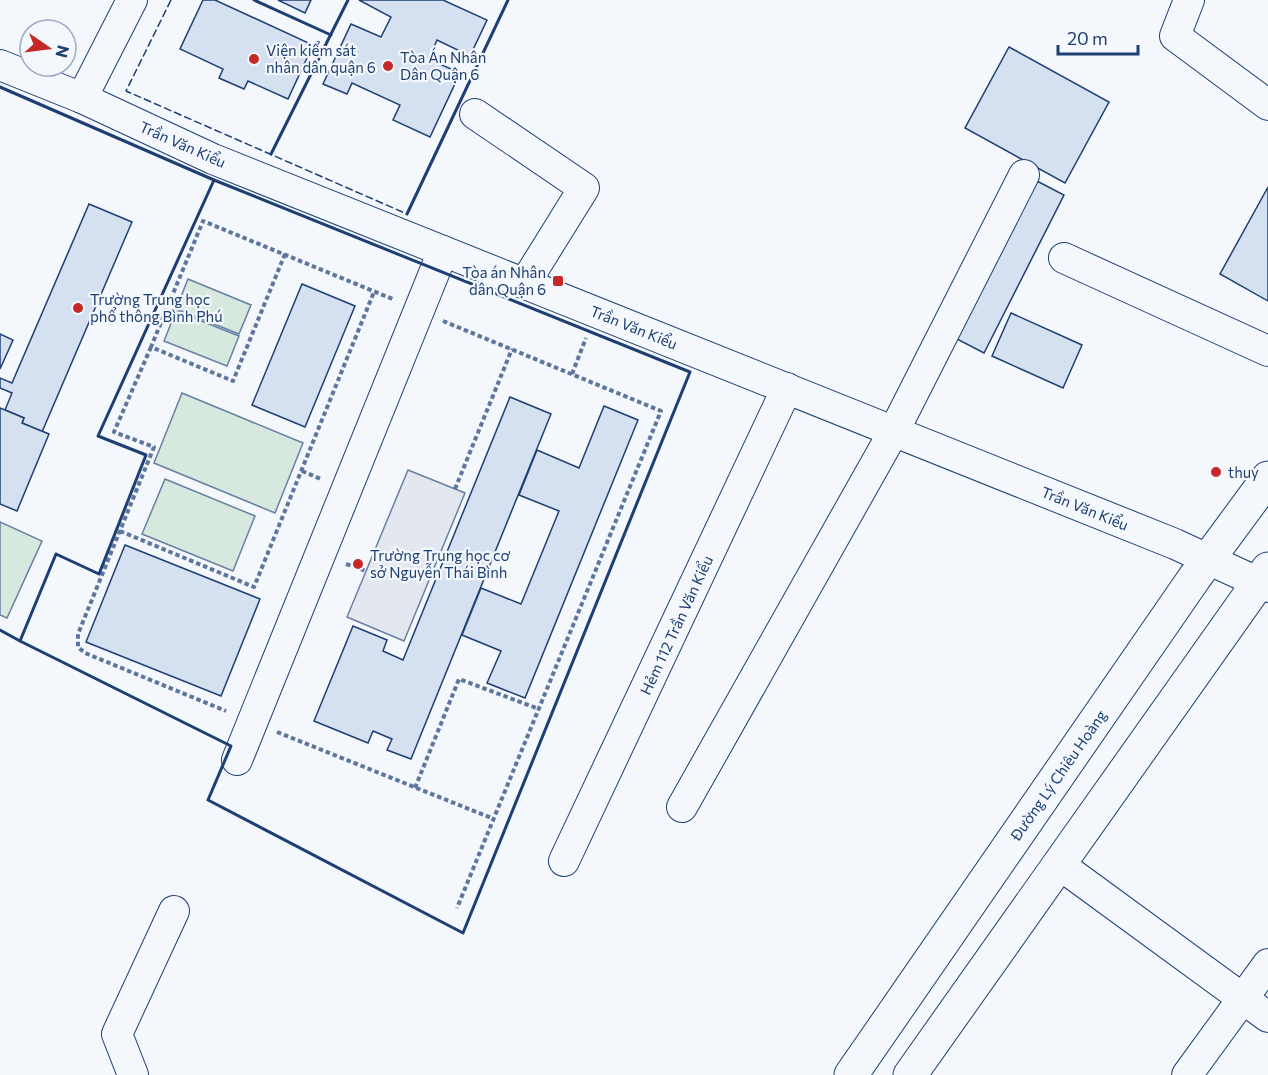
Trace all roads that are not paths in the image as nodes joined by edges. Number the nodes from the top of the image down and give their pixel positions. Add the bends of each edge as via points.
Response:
1 (132, 0) edge
2 (1189, 0) edge
3 (0, 65) edge
4 (82, 98) junction
5 (1268, 105) edge
6 (476, 114) dead end
7 (1024, 175) dead end
8 (443, 251) junction
9 (1064, 258) dead end
10 (525, 284) junction
11 (1268, 351) edge
12 (787, 388) junction
13 (894, 431) junction
14 (1268, 478) edge
15 (1208, 558) junction
16 (1265, 579) edge
17 (237, 760) dead end
18 (682, 807) dead end
19 (564, 861) dead end
20 (1060, 864) junction
21 (174, 911) dead end
22 (1268, 964) edge
23 (1242, 1000) junction
24 (1268, 1017) edge
25 (134, 1075) edge
26 (851, 1075) edge
27 (910, 1075) edge
28 (1187, 1075) edge

1 - 4 street
2 - 5 street via 1175,36
3 - 4 street, Trần Văn Kiểu
4 - 8 street, Trần Văn Kiểu via 213,159
6 - 10 street via 584,188
7 - 13 street
8 - 10 street, Trần Văn Kiểu
8 - 17 street
9 - 11 street
10 - 12 street, Trần Văn Kiểu
12 - 13 street, Trần Văn Kiểu
12 - 19 street, Hẻm 112 Trần Văn Kiểu
13 - 15 street, Trần Văn Kiểu
13 - 18 street
14 - 15 main road, Đường Lý Chiêu Hoàng
15 - 16 street, Trần Văn Kiểu
15 - 26 main road, Đường Lý Chiêu Hoàng
16 - 20 main road
20 - 23 street
20 - 27 main road
21 - 25 street via 117,1034
22 - 23 street
23 - 24 street
23 - 28 street

